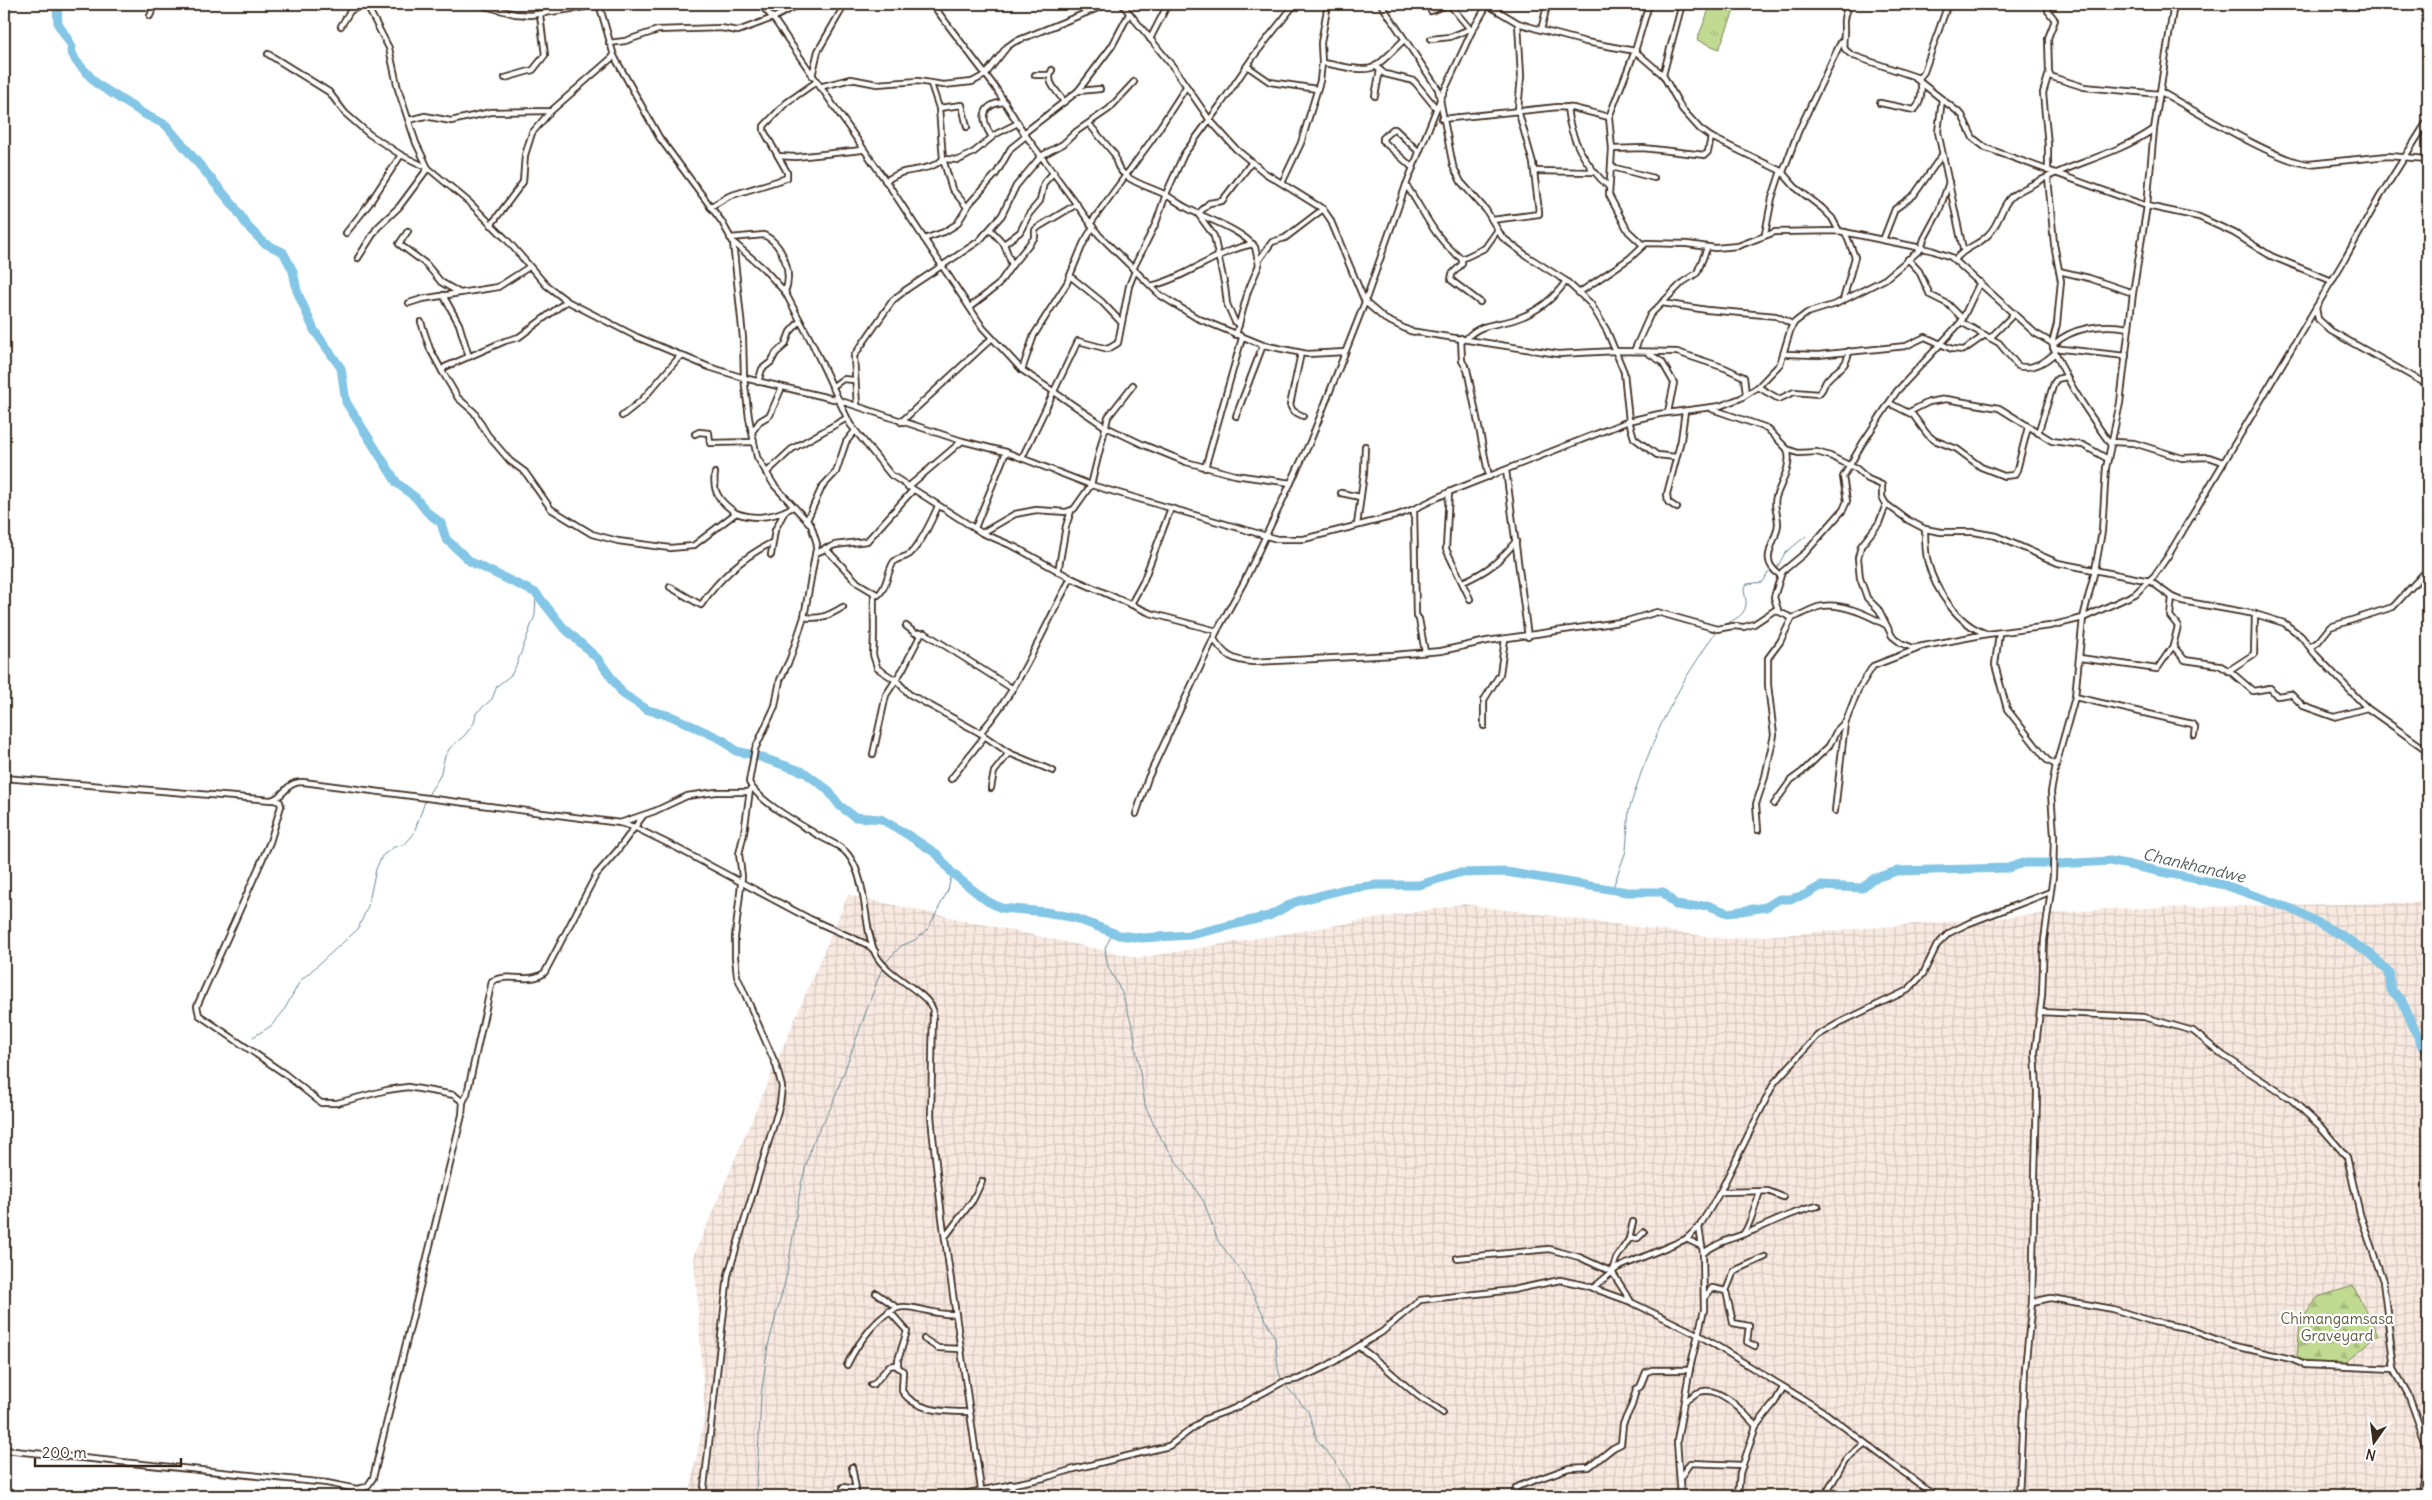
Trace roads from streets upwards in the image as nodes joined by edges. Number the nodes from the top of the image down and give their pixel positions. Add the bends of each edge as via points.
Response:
1 (155, 4) edge
2 (365, 4) edge
3 (477, 4) edge
4 (599, 4) edge
5 (760, 4) edge
6 (800, 4) edge
7 (845, 4) edge
8 (932, 4) edge
9 (1108, 4) edge
10 (1122, 4) edge
11 (1168, 4) edge
12 (1295, 4) edge
13 (1328, 4) edge
14 (1381, 4) edge
15 (1449, 4) edge
16 (1488, 4) edge
17 (1649, 4) edge
18 (1682, 4) edge
19 (1849, 4) edge
20 (1948, 4) edge
21 (2049, 4) edge
22 (2174, 4) edge
23 (1547, 6) dead end
24 (1430, 11) dead end
25 (1129, 14) junction
26 (540, 15) junction
27 (150, 16) dead end
28 (772, 18) junction
29 (1518, 23) junction
30 (341, 26) dead end
31 (1471, 30) junction
32 (1542, 30) junction
33 (1150, 39) junction
34 (1431, 39) dead end
35 (1404, 40) junction
36 (1841, 42) junction
37 (609, 43) junction
38 (1635, 51) junction
39 (268, 54) dead end
40 (614, 56) junction
41 (1322, 63) junction
42 (1247, 66) junction
43 (1375, 66) junction
44 (1052, 70) dead end
45 (1380, 70) junction
46 (2049, 73) junction
47 (986, 75) junction
48 (1050, 75) junction
49 (812, 76) junction
50 (1035, 76) dead end
51 (1663, 76) junction
52 (505, 78) dead end
53 (1915, 78) junction
54 (1134, 82) dead end
55 (1920, 82) junction
56 (818, 84) junction
57 (931, 84) junction
58 (1186, 87) junction
59 (1100, 89) dead end
60 (1317, 89) junction
61 (1078, 91) junction
62 (2161, 93) junction
63 (1375, 96) dead end
64 (1942, 99) junction
65 (1440, 100) junction
66 (1005, 102) junction
67 (1064, 102) junction
68 (1880, 103) dead end
69 (1567, 107) junction
70 (938, 108) junction
71 (1436, 108) junction
72 (1518, 110) junction
73 (551, 111) junction
74 (1609, 117) junction
75 (1209, 119) junction
76 (1442, 119) junction
77 (408, 120) junction
78 (2428, 120) edge
79 (1018, 123) junction
80 (1089, 124) junction
81 (967, 127) dead end
82 (2154, 129) junction
83 (1025, 135) junction
84 (992, 137) junction
85 (1712, 137) junction
86 (1612, 149) junction
87 (862, 150) junction
88 (1419, 152) junction
89 (401, 155) junction
90 (1942, 155) junction
91 (778, 156) junction
92 (1041, 156) junction
93 (2405, 156) junction
94 (2428, 158) edge
95 (943, 159) junction
96 (1252, 162) junction
97 (1612, 167) junction
98 (428, 168) junction
99 (1413, 168) junction
100 (1534, 171) junction
101 (1054, 172) junction
102 (1592, 172) junction
103 (1782, 172) junction
104 (2056, 173) junction
105 (2048, 174) junction
106 (1125, 175) junction
107 (1654, 178) dead end
108 (885, 181) junction
109 (1949, 182) junction
110 (1282, 183) junction
111 (1406, 185) junction
112 (1609, 186) junction
113 (1166, 194) junction
114 (1077, 204) junction
115 (2147, 206) junction
116 (710, 207) junction
117 (967, 207) junction
118 (1323, 209) junction
119 (1198, 214) junction
120 (1492, 220) junction
121 (491, 225) junction
122 (1092, 225) junction
123 (991, 230) junction
124 (408, 231) dead end
125 (1497, 231) junction
126 (1842, 232) junction
127 (346, 233) dead end
128 (1765, 234) junction
129 (924, 239) junction
130 (732, 240) junction
131 (1883, 240) junction
132 (1004, 244) junction
133 (1253, 244) junction
134 (1643, 245) junction
135 (1707, 248) junction
136 (1922, 248) junction
137 (1963, 249) junction
138 (1218, 257) junction
139 (358, 258) dead end
140 (1462, 259) junction
141 (1908, 259) junction
142 (1259, 260) junction
143 (1955, 260) junction
144 (1012, 265) junction
145 (942, 266) junction
146 (529, 267) junction
147 (1134, 270) junction
148 (2059, 271) junction
149 (1070, 276) junction
150 (1566, 280) junction
151 (2332, 281) junction
152 (1980, 282) junction
153 (1151, 286) junction
154 (459, 292) junction
155 (785, 292) junction
156 (1580, 292) junction
157 (2133, 293) junction
158 (443, 295) junction
159 (1844, 300) junction
160 (567, 301) junction
161 (1365, 302) junction
162 (1480, 302) dead end
163 (409, 303) dead end
164 (1662, 303) junction
165 (970, 307) junction
166 (2316, 308) junction
167 (2014, 314) junction
168 (1962, 320) junction
169 (800, 321) junction
170 (420, 322) dead end
171 (1121, 322) junction
172 (2307, 322) junction
173 (2322, 323) junction
174 (1792, 324) junction
175 (1239, 325) junction
176 (2129, 328) junction
177 (1236, 335) junction
178 (1985, 335) junction
179 (1242, 338) junction
180 (1461, 338) junction
181 (1467, 338) junction
182 (1990, 338) junction
183 (992, 339) junction
184 (1941, 344) junction
185 (1263, 345) junction
186 (2052, 345) junction
187 (1616, 351) junction
188 (1634, 351) junction
189 (1646, 351) junction
190 (1849, 351) junction
191 (1345, 352) junction
192 (1301, 353) junction
193 (1785, 354) junction
194 (2054, 354) junction
195 (681, 355) junction
196 (2126, 356) junction
197 (469, 357) junction
198 (1022, 370) junction
199 (442, 371) junction
200 (2066, 377) junction
201 (744, 378) junction
202 (854, 380) junction
203 (758, 382) junction
204 (1133, 385) dead end
205 (2428, 385) edge
206 (1758, 386) junction
207 (782, 387) junction
208 (832, 387) junction
209 (1052, 393) junction
210 (1746, 394) junction
211 (838, 400) junction
212 (1889, 403) junction
213 (857, 406) junction
214 (1710, 408) junction
215 (1685, 411) junction
216 (1668, 412) junction
217 (1909, 412) junction
218 (622, 416) dead end
219 (1236, 416) dead end
220 (1303, 416) dead end
221 (847, 418) junction
222 (900, 422) junction
223 (1629, 422) junction
224 (1104, 426) junction
225 (2028, 427) junction
226 (854, 431) junction
227 (752, 432) junction
228 (2038, 433) junction
229 (695, 434) dead end
230 (962, 441) junction
231 (754, 442) junction
232 (2112, 444) junction
233 (1365, 446) dead end
234 (1787, 449) junction
235 (1006, 452) junction
236 (1022, 458) junction
237 (1676, 458) junction
238 (2108, 460) junction
239 (2223, 462) junction
240 (1849, 466) junction
241 (1205, 468) junction
242 (1506, 470) junction
243 (715, 473) dead end
244 (766, 473) junction
245 (1490, 477) junction
246 (1291, 483) junction
247 (1091, 485) junction
248 (911, 489) junction
249 (1449, 492) junction
250 (1341, 493) dead end
251 (1360, 497) junction
252 (1886, 504) junction
253 (938, 506) junction
254 (793, 507) junction
255 (1171, 508) junction
256 (1677, 508) dead end
257 (1414, 509) junction
258 (1071, 511) junction
259 (785, 512) junction
260 (736, 513) junction
261 (807, 520) junction
262 (1357, 525) junction
263 (975, 528) junction
264 (1925, 529) junction
265 (982, 533) junction
266 (1265, 536) junction
267 (1516, 541) junction
268 (773, 542) junction
269 (825, 548) junction
270 (816, 553) junction
271 (771, 555) dead end
272 (2428, 569) edge
273 (2095, 570) junction
274 (1058, 572) junction
275 (1780, 575) junction
276 (1071, 578) junction
277 (2150, 581) junction
278 (1463, 582) junction
279 (670, 587) dead end
280 (874, 594) junction
281 (1470, 598) dead end
282 (2172, 598) junction
283 (1131, 604) junction
284 (843, 607) dead end
285 (1778, 610) junction
286 (2255, 614) junction
287 (804, 617) junction
288 (1792, 618) junction
289 (2083, 618) junction
290 (906, 626) dead end
291 (1887, 626) junction
292 (1217, 631) junction
293 (1999, 632) junction
294 (920, 634) junction
295 (1987, 634) junction
296 (1528, 637) junction
297 (1214, 639) junction
298 (1505, 639) junction
299 (2173, 646) junction
300 (2310, 647) junction
301 (1918, 648) junction
302 (1425, 652) junction
303 (2080, 658) junction
304 (2228, 671) junction
305 (896, 681) junction
306 (1013, 689) junction
307 (2076, 697) junction
308 (2367, 708) junction
309 (1844, 723) junction
310 (1484, 726) dead end
311 (980, 732) junction
312 (2194, 735) dead end
313 (984, 737) junction
314 (2428, 750) edge
315 (1009, 753) junction
316 (873, 754) dead end
317 (2056, 765) junction
318 (1053, 771) dead end
319 (4, 778) edge
320 (950, 780) dead end
321 (992, 788) dead end
322 (750, 789) junction
323 (274, 800) junction
324 (1774, 804) dead end
325 (1834, 811) dead end
326 (1136, 814) dead end
327 (643, 816) junction
328 (620, 823) junction
329 (634, 827) junction
330 (1758, 830) dead end
331 (741, 882) junction
332 (2050, 892) junction
333 (875, 951) junction
334 (2040, 1012) junction
335 (463, 1102) junction
336 (982, 1181) dead end
337 (1720, 1192) junction
338 (1760, 1192) junction
339 (1783, 1197) dead end
340 (1818, 1206) dead end
341 (1633, 1222) dead end
342 (1699, 1227) junction
343 (1644, 1232) dead end
344 (1744, 1233) junction
345 (945, 1237) junction
346 (1686, 1238) junction
347 (1629, 1239) junction
348 (1702, 1246) junction
349 (1703, 1253) junction
350 (1765, 1257) dead end
351 (1457, 1258) dead end
352 (1612, 1272) junction
353 (1592, 1288) junction
354 (1726, 1291) junction
355 (876, 1293) dead end
356 (1704, 1298) junction
357 (1631, 1302) junction
358 (2032, 1302) junction
359 (896, 1307) junction
360 (889, 1311) junction
361 (956, 1314) junction
362 (1698, 1335) junction
363 (924, 1339) dead end
364 (1359, 1346) junction
365 (1755, 1346) dead end
366 (960, 1349) junction
367 (847, 1365) dead end
368 (898, 1366) junction
369 (2394, 1369) junction
370 (1690, 1370) junction
371 (871, 1385) dead end
372 (1783, 1388) junction
373 (1684, 1402) junction
374 (970, 1412) junction
375 (1443, 1413) dead end
376 (1756, 1426) junction
377 (1864, 1444) junction
378 (4, 1450) edge
379 (1743, 1465) junction
380 (852, 1467) dead end
381 (1680, 1478) junction
382 (1010, 1484) junction
383 (843, 1487) dead end
384 (362, 1488) junction
385 (856, 1489) junction
386 (981, 1490) junction
387 (356, 1496) edge
388 (703, 1496) edge
389 (856, 1496) edge
390 (953, 1496) edge
391 (982, 1496) edge
392 (1018, 1496) edge
393 (1514, 1496) edge
394 (1681, 1496) edge
395 (1738, 1496) edge
396 (1825, 1496) edge
397 (1935, 1496) edge
398 (2018, 1496) edge
399 (2422, 1496) edge

1 - 27 street
2 - 30 street via 350,12
2 - 77 street via 389,48
3 - 26 street via 515,14
4 - 26 street
4 - 37 street
5 - 28 street
6 - 28 street
7 - 49 street via 818,50
8 - 47 street
9 - 47 street via 1014,42
10 - 25 street
11 - 33 street
12 - 42 street
13 - 41 street via 1321,43
14 - 35 street
15 - 24 street
15 - 31 street
16 - 29 street
16 - 31 street
17 - 38 street
18 - 51 street
19 - 36 street via 1843,18
20 - 53 street via 1924,72
21 - 46 street via 2048,11 2056,20 2049,35
22 - 62 street
23 - 32 street
25 - 33 street
25 - 61 street via 1112,46
26 - 52 street via 545,55 533,70
28 - 37 street via 738,31 721,28 664,30
28 - 49 street
29 - 32 street
29 - 72 street via 1521,76
31 - 34 street via 1450,38
31 - 65 street
32 - 38 street
33 - 58 street
35 - 43 street
35 - 65 street via 1436,86
36 - 53 street via 1845,50 1854,56
36 - 103 street
37 - 40 street
38 - 51 street
38 - 74 street
39 - 89 street via 329,92 345,113 369,134
40 - 73 street
40 - 116 street via 659,137
41 - 43 street via 1347,68
41 - 60 street
42 - 60 street via 1270,82
42 - 75 street
43 - 45 street
44 - 48 street
45 - 63 street
45 - 71 street via 1414,81
46 - 62 street via 2052,77 2084,87
46 - 105 street via 2043,93
47 - 57 street via 967,83
47 - 66 street
48 - 50 street
48 - 67 street via 1054,89
49 - 56 street
51 - 85 street via 1682,110
53 - 55 street
54 - 80 street via 1109,109
55 - 64 street
55 - 68 street via 1922,90 1914,110
56 - 57 street via 851,79 878,84 918,81
56 - 87 street
56 - 91 street via 786,102 764,126
57 - 70 street
58 - 75 street
58 - 106 street
59 - 61 street
60 - 110 street via 1301,143
61 - 67 street
62 - 82 street
62 - 93 street via 2298,162 2309,164
64 - 90 street via 1938,126
64 - 105 street via 1962,115 1971,135 1980,145
65 - 71 street
65 - 76 street
66 - 79 street
66 - 84 street via 987,108 985,124
67 - 83 street
69 - 72 street
69 - 74 street
69 - 102 street via 1573,138
70 - 81 street via 962,105
70 - 95 street
71 - 88 street
72 - 76 street
72 - 100 street
73 - 77 street via 491,112 451,121 425,116
73 - 121 street via 532,133 525,155 523,182
74 - 86 street
75 - 96 street
75 - 113 street via 1184,154
76 - 120 street via 1456,175
77 - 98 street
78 - 93 street
79 - 83 street
79 - 84 street
80 - 92 street
80 - 106 street via 1115,155
82 - 104 street via 2137,140
82 - 115 street
83 - 92 street
83 - 117 street via 1011,148 996,174
84 - 95 street via 959,160
85 - 86 street via 1705,155 1643,148
85 - 103 street
86 - 97 street
87 - 91 street
87 - 108 street
88 - 99 street
88 - 99 street via 1396,129 1392,128 1383,138 1397,156
89 - 98 street
89 - 127 street
90 - 109 street
90 - 131 street via 1914,195 1895,209
91 - 116 street via 787,172 785,180 735,194
92 - 101 street
92 - 123 street via 1020,180
93 - 94 street
93 - 151 street
95 - 108 street via 935,165 903,172
95 - 117 street via 952,188
96 - 110 street
96 - 119 street via 1222,202 1210,203
97 - 107 street
97 - 112 street
98 - 121 street
98 - 139 street via 399,208 377,228
99 - 111 street
100 - 102 street
100 - 120 street via 1539,214
101 - 114 street
101 - 132 street via 1044,183 1040,201 1020,232
102 - 112 street
103 - 126 street via 1832,218
103 - 128 street via 1772,198
104 - 105 street
104 - 115 street
105 - 137 street via 2013,196 1990,233
105 - 148 street
106 - 113 street via 1138,184
106 - 122 street
108 - 129 street
109 - 136 street
109 - 137 street
110 - 118 street
111 - 140 street via 1449,250
111 - 161 street
112 - 134 street via 1615,209 1631,234
113 - 119 street
113 - 147 street
114 - 122 street
114 - 144 street via 1035,230 1035,237
115 - 151 street via 2216,223 2271,256
115 - 157 street
116 - 130 street
117 - 129 street via 957,224
118 - 142 street via 1285,238 1272,242
118 - 161 street via 1330,218
119 - 133 street
119 - 138 street via 1214,236
120 - 125 street
121 - 146 street
122 - 147 street
122 - 149 street
123 - 132 street
123 - 145 street
124 - 154 street via 399,244 426,264 441,282
125 - 140 street via 1485,248
125 - 150 street via 1527,256
126 - 128 street
126 - 131 street
126 - 159 street via 1855,258
128 - 135 street via 1738,246
129 - 145 street
130 - 155 street
130 - 155 street via 764,235 776,244 787,274
130 - 201 street
131 - 136 street
132 - 144 street
133 - 138 street
133 - 142 street
134 - 135 street via 1650,242 1683,243
134 - 156 street via 1630,258
135 - 164 street via 1697,273
136 - 141 street
136 - 143 street
137 - 143 street
138 - 153 street via 1185,275
138 - 175 street via 1227,304
140 - 162 street via 1451,280
141 - 159 street via 1884,279
141 - 168 street via 1919,271 1930,295 1948,304
142 - 175 street
143 - 152 street
144 - 165 street via 998,285
145 - 165 street
145 - 202 street via 907,288 890,304 854,356
146 - 154 street via 498,287
146 - 160 street
147 - 153 street
147 - 171 street
148 - 157 street
148 - 186 street via 2058,320
149 - 171 street
149 - 198 street via 1034,334
150 - 156 street
150 - 181 street via 1544,306 1513,320 1478,328
151 - 166 street
152 - 167 street
152 - 168 street
153 - 177 street via 1172,304
154 - 158 street
155 - 169 street
156 - 187 street via 1596,311
157 - 176 street
158 - 163 street
158 - 197 street via 459,324
159 - 174 street via 1807,313
160 - 195 street via 637,337
160 - 197 street via 519,337
161 - 180 street via 1385,320 1410,332
161 - 191 street
164 - 174 street via 1776,316
164 - 188 street via 1646,322
165 - 183 street
166 - 172 street
166 - 173 street
167 - 182 street
167 - 186 street
168 - 178 street
168 - 184 street
169 - 203 street via 790,332 785,345 762,369
169 - 208 street
170 - 199 street
171 - 209 street via 1118,343 1110,348 1078,341
172 - 173 street
172 - 239 street
173 - 205 street via 2369,354
174 - 193 street
175 - 177 street
176 - 186 street via 2113,326 2073,331
176 - 196 street
177 - 179 street
178 - 182 street
178 - 184 street via 1964,350
179 - 185 street
179 - 241 street
180 - 181 street
180 - 245 street via 1462,361 1467,369
181 - 187 street via 1558,354
182 - 194 street via 2022,367 2041,364
183 - 198 street
183 - 222 street
184 - 190 street via 1925,337 1910,346
184 - 212 street via 1904,382
185 - 192 street
185 - 219 street
186 - 194 street
186 - 196 street
187 - 188 street
187 - 223 street via 1626,384
188 - 189 street
189 - 210 street via 1677,352 1726,368 1746,378
189 - 216 street via 1662,362 1672,376 1674,389
190 - 193 street via 1818,355
190 - 206 street via 1847,363 1827,380 1818,394 1794,392 1779,399
191 - 192 street
191 - 246 street
192 - 220 street via 1290,405 1293,411
193 - 206 street via 1778,368
194 - 200 street
195 - 201 street
195 - 218 street via 642,400
196 - 232 street
197 - 199 street
198 - 209 street
199 - 260 street via 458,398 474,412 487,434 510,461 525,472 551,509 592,534 670,548 693,546
200 - 228 street via 2054,383
200 - 232 street
201 - 203 street
201 - 227 street
202 - 208 street via 843,379
202 - 213 street
203 - 207 street
204 - 224 street
206 - 210 street
207 - 211 street
207 - 227 street via 770,414
208 - 211 street
209 - 224 street
209 - 236 street
210 - 214 street via 1736,401
211 - 213 street
211 - 221 street
212 - 217 street
212 - 240 street
213 - 222 street
214 - 215 street
214 - 234 street via 1767,428
215 - 216 street
215 - 237 street
216 - 223 street
217 - 225 street via 1929,402 1952,399 1999,408
217 - 225 street via 1930,438 1958,448 1981,467 2008,477 2017,470
221 - 226 street
221 - 244 street via 792,449
222 - 230 street
223 - 237 street via 1637,441 1656,455
223 - 242 street
224 - 241 street via 1171,457
224 - 247 street
225 - 228 street
226 - 248 street via 891,475
226 - 261 street via 846,442 836,472 822,488
227 - 231 street
228 - 238 street via 2056,443 2088,447
229 - 231 street via 709,433 710,443 717,444
230 - 235 street
230 - 248 street
231 - 244 street via 757,457
232 - 238 street
232 - 239 street via 2134,443 2182,458 2209,457
233 - 251 street
234 - 240 street via 1798,453 1825,454
234 - 275 street via 1789,458 1775,503 1778,526 1768,557 1771,568
235 - 236 street
235 - 263 street
236 - 247 street
237 - 256 street via 1666,498
238 - 273 street
239 - 277 street
240 - 252 street via 1882,485
240 - 275 street via 1843,477 1847,495 1845,506 1806,552
241 - 246 street via 1235,476
242 - 245 street
242 - 267 street
243 - 260 street via 714,484 721,503
244 - 254 street
245 - 249 street
246 - 266 street
247 - 255 street
247 - 258 street
248 - 253 street
248 - 269 street via 867,541
249 - 257 street
249 - 278 street via 1445,544
250 - 251 street
251 - 262 street
252 - 264 street
252 - 291 street via 1880,522 1862,543 1858,558 1865,593
253 - 263 street
253 - 280 street via 910,554 895,560 880,594
254 - 259 street
254 - 261 street
255 - 266 street
255 - 283 street via 1143,582
257 - 262 street
257 - 302 street via 1416,615
258 - 265 street via 1036,510 1015,514
258 - 274 street
259 - 260 street via 757,518
259 - 268 street via 775,530
261 - 270 street via 816,536
262 - 266 street via 1304,539
263 - 265 street
264 - 273 street via 1987,534 2053,561
264 - 295 street via 1928,562 1937,586 1960,616
265 - 274 street via 1015,547
266 - 292 street
267 - 278 street via 1499,562
267 - 296 street
268 - 271 street
268 - 279 street via 755,551 717,582 701,605
269 - 270 street
269 - 280 street via 858,583
270 - 287 street
272 - 300 street via 2393,607 2330,628
273 - 277 street
273 - 289 street
274 - 276 street
275 - 285 street via 1774,597
276 - 283 street
276 - 306 street
277 - 282 street
277 - 289 street via 2128,599
278 - 281 street
280 - 305 street via 874,657 877,668
282 - 286 street
282 - 299 street via 2170,616 2178,626
283 - 292 street via 1176,622
284 - 287 street via 829,616
285 - 288 street
285 - 296 street via 1744,627 1717,629 1676,619 1662,612
286 - 300 street via 2284,623
286 - 304 street via 2254,654
287 - 322 street via 780,680 774,706 755,749
288 - 291 street via 1819,607 1836,607 1868,615
288 - 330 street via 1768,658 1774,734 1756,804
289 - 293 street
289 - 303 street
290 - 294 street
291 - 301 street via 1901,644
292 - 297 street
293 - 295 street
293 - 317 street via 1995,665 2006,709 2048,760
294 - 305 street
294 - 306 street via 925,633
295 - 301 street
296 - 298 street
297 - 302 street via 1228,656 1252,662
297 - 326 street via 1148,778
298 - 302 street
298 - 310 street via 1500,674 1484,700
299 - 303 street via 2158,669
299 - 304 street via 2185,660 2219,665
300 - 308 street
301 - 309 street via 1873,666
303 - 307 street
304 - 308 street via 2253,691 2267,688 2278,696 2292,694 2303,706 2334,717
305 - 311 street via 909,694
305 - 316 street via 886,695
306 - 311 street
307 - 312 street via 2192,724
307 - 317 street
308 - 314 street
309 - 324 street via 1825,751 1791,780
309 - 325 street
311 - 313 street
313 - 315 street
313 - 320 street
315 - 318 street
315 - 321 street via 994,772
317 - 332 street via 2051,792 2054,836
319 - 323 street
322 - 327 street via 687,796
322 - 331 street via 739,854
322 - 333 street via 850,856 861,887
323 - 328 street via 290,784 303,782
323 - 335 street via 281,806 270,842 196,1006 199,1015 321,1103 337,1103 408,1087 454,1095
327 - 328 street
327 - 329 street
328 - 329 street
329 - 331 street
329 - 335 street via 596,875 545,972 532,978 492,981
331 - 333 street
331 - 388 street via 735,937 737,976 776,1065 782,1088 780,1104 728,1275
332 - 334 street
332 - 337 street via 1949,933 1937,945 1923,974 1908,990 1839,1023 1811,1042 1774,1083
333 - 345 street via 892,973 926,999 932,1010 931,1116
334 - 358 street via 2035,1052
334 - 369 street via 2144,1018 2193,1032 2284,1094 2320,1126 2349,1163 2358,1205 2383,1281
335 - 384 street via 372,1478
336 - 345 street via 973,1200
337 - 338 street
337 - 342 street
338 - 339 street via 1774,1192
338 - 344 street
340 - 344 street
341 - 347 street
342 - 346 street
342 - 348 street
343 - 347 street via 1638,1238
344 - 349 street
345 - 361 street
346 - 348 street
346 - 352 street
347 - 352 street
348 - 349 street
349 - 356 street
350 - 354 street via 1734,1270
351 - 352 street via 1542,1248 1579,1257
352 - 353 street
352 - 357 street
353 - 357 street
353 - 364 street via 1560,1280 1513,1290 1427,1298
354 - 356 street via 1712,1288
354 - 365 street via 1733,1322 1749,1326 1747,1342
355 - 359 street
356 - 362 street
357 - 362 street
358 - 369 street via 2051,1298 2113,1309 2305,1365
358 - 398 street
359 - 360 street
359 - 361 street
360 - 367 street via 874,1325
360 - 368 street via 907,1331
361 - 366 street
362 - 370 street
362 - 372 street
363 - 366 street via 938,1348
364 - 375 street via 1416,1395
364 - 382 street via 1307,1376 1283,1382 1235,1408 1205,1419 1168,1446
366 - 374 street
368 - 371 street via 888,1366
368 - 374 street via 903,1371 902,1391 916,1403 930,1409
369 - 399 street via 2408,1394 2426,1444
370 - 373 street
370 - 393 street via 1646,1372 1623,1424 1621,1444 1589,1466 1569,1468 1519,1486
372 - 376 street
372 - 377 street via 1824,1412
373 - 376 street via 1698,1392 1716,1393 1736,1404
373 - 381 street via 1678,1441
374 - 386 street
376 - 379 street
377 - 396 street via 1845,1460
377 - 397 street
378 - 384 street
379 - 381 street via 1690,1463
379 - 395 street
380 - 385 street
381 - 394 street
382 - 386 street
382 - 392 street
383 - 385 street
384 - 387 street
385 - 389 street
386 - 390 street
386 - 391 street

